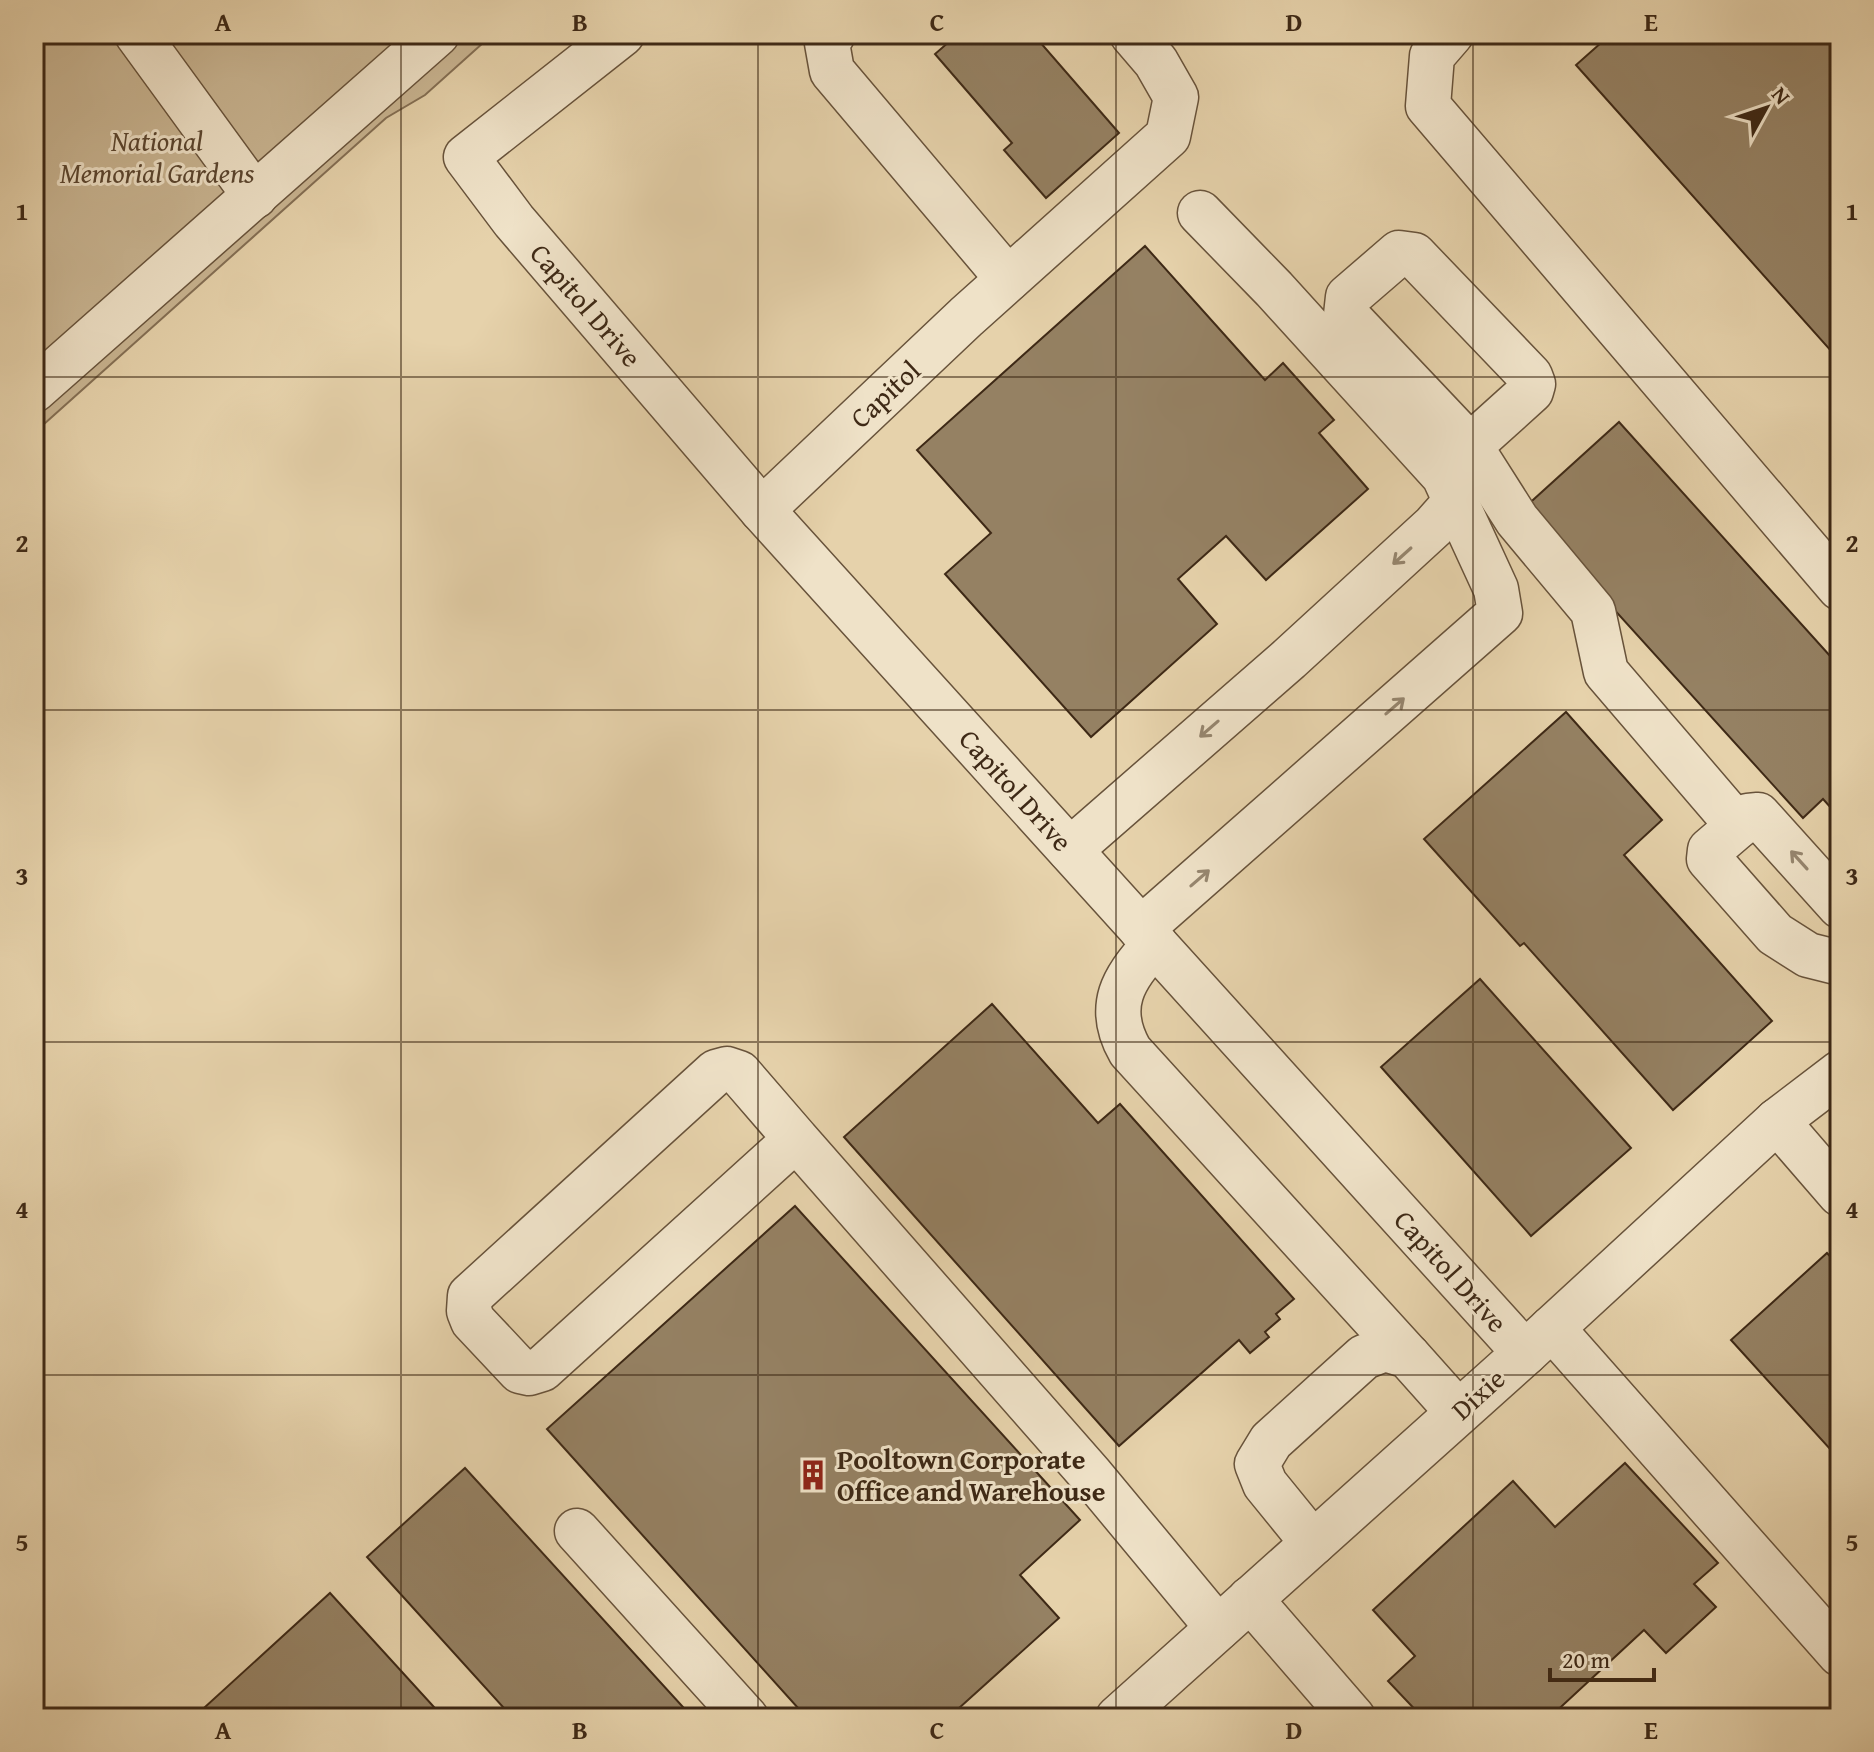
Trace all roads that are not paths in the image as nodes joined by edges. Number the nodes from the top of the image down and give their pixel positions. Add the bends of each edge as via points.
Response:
1 (137, 34) edge
2 (437, 34) edge
3 (622, 34) edge
4 (833, 34) edge
5 (1451, 34) edge
6 (1155, 43) edge
7 (255, 196) junction
8 (1200, 213) dead end
9 (1008, 279) junction
10 (34, 390) edge
11 (1470, 446) dead end
12 (1457, 500) junction
13 (762, 510) junction
14 (1840, 588) edge
15 (1748, 820) junction
16 (1070, 850) junction
17 (1840, 906) edge
18 (1148, 936) junction
19 (1840, 963) edge
20 (1840, 1073) edge
21 (1777, 1121) junction
22 (796, 1139) junction
23 (1840, 1194) edge
24 (1538, 1340) junction
25 (1408, 1356) junction
26 (1458, 1412) junction
27 (577, 1531) dead end
28 (1313, 1543) junction
29 (1250, 1599) junction
30 (1218, 1628) junction
31 (1840, 1654) edge
32 (1126, 1715) edge
33 (746, 1718) edge
34 (1353, 1718) edge

1 - 7 street
2 - 7 street
3 - 13 street, Capitol Drive via 466,157 514,221
4 - 9 street via 827,43 832,71
5 - 14 street via 1432,56 1428,106
6 - 9 street, Capitol via 1176,97 1168,136
7 - 10 street
8 - 12 street via 1444,476
9 - 13 street, Capitol
11 - 15 street via 1517,520 1593,611 1606,672
12 -> 16 street via 1289,659
18 -> 12 street via 1500,613 1496,589
13 - 16 street, Capitol Drive
17 -> 15 street
15 - 19 street via 1710,850 1709,859 1775,934 1808,955
16 - 18 street, Capitol Drive
18 - 24 street, Capitol Drive
18 - 25 street via 1121,994 1117,1017 1130,1051
20 - 21 street, Dixie
21 - 23 street
21 - 24 street, Dixie
22 - 22 street via 542,1369 520,1371 473,1321 470,1296 716,1072 739,1073
22 - 30 street
24 - 26 street, Dixie
24 - 31 street, Capitol Drive
25 - 26 street
25 - 28 street via 1385,1349 1364,1357 1271,1441 1257,1464 1265,1484
26 - 28 street, Dixie
27 - 33 street
28 - 29 street, Dixie
29 - 30 street, Dixie
29 - 34 street
30 - 32 street, Dixie

